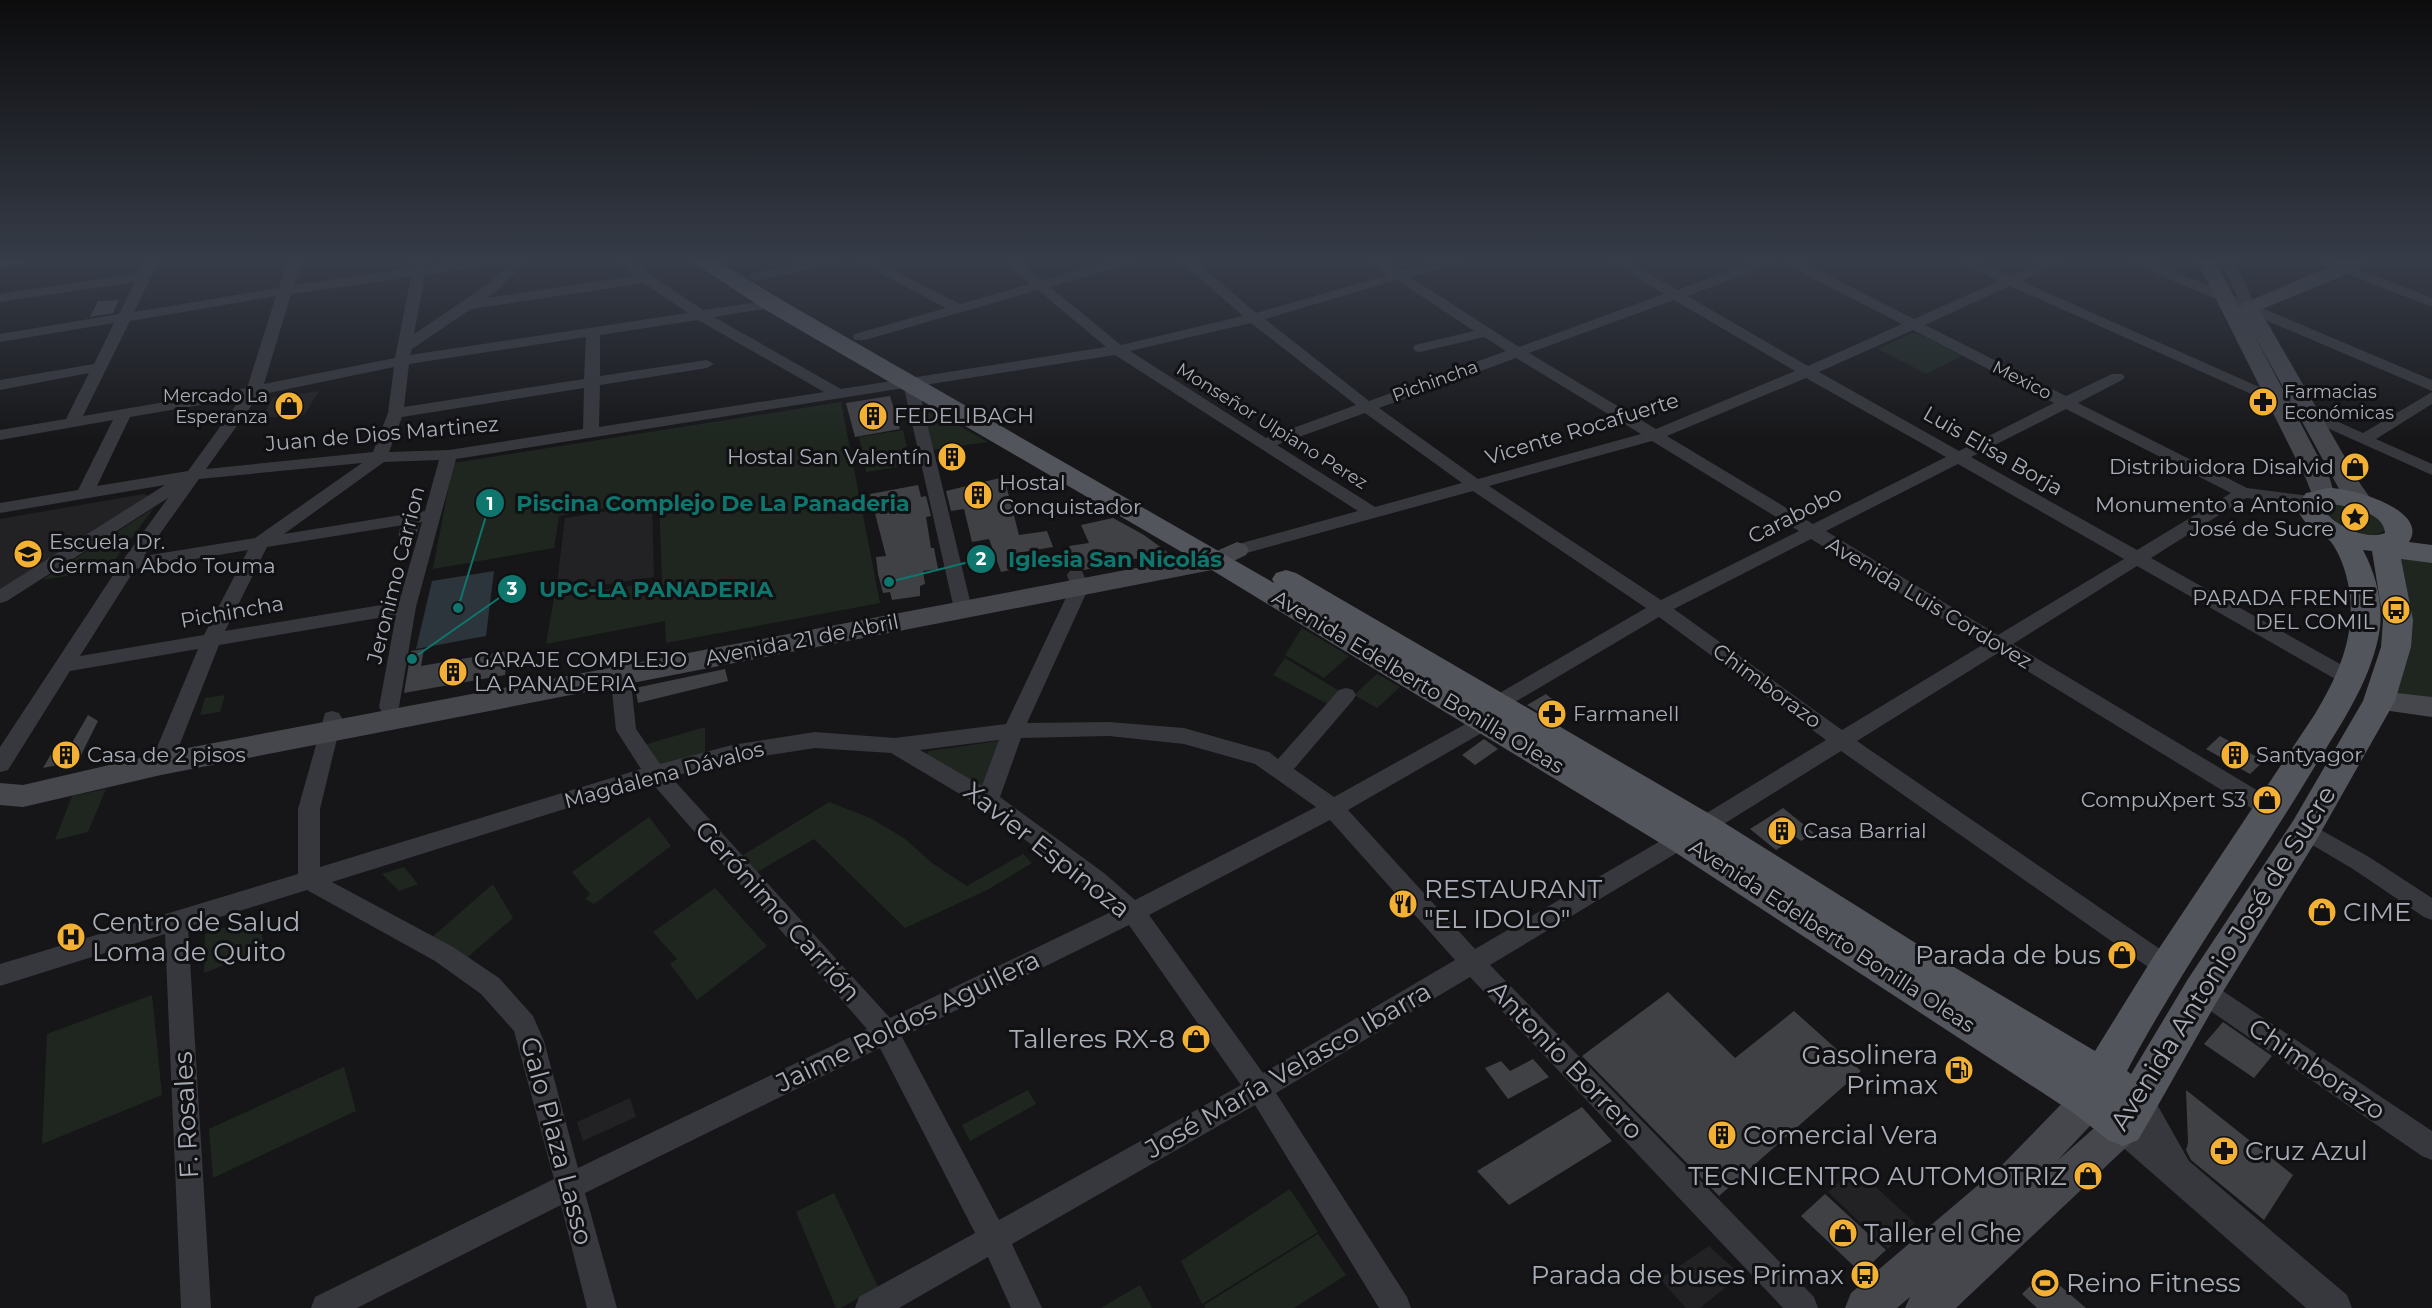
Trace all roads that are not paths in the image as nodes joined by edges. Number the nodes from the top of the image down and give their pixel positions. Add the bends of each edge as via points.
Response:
1 (102, 320) edge
2 (123, 320) edge
3 (275, 320) edge
4 (411, 320) edge
5 (445, 320) edge
6 (674, 320) edge
7 (709, 320) edge
8 (800, 320) edge
9 (831, 320) edge
10 (917, 320) edge
11 (1083, 320) edge
12 (1245, 320) edge
13 (1257, 320) edge
14 (1467, 320) edge
15 (1605, 320) edge
16 (1719, 320) edge
17 (1905, 320) edge
18 (1922, 320) edge
19 (2097, 320) edge
20 (2235, 320) edge
21 (2256, 320) edge
22 (2277, 320) edge
23 (1913, 324) junction
24 (593, 332) junction
25 (1486, 332) junction
26 (860, 337) junction
27 (0, 338) edge
28 (406, 346) junction
29 (1420, 348) dead end
30 (1118, 350) junction
31 (1517, 351) junction
32 (402, 362) junction
33 (707, 364) dead end
34 (100, 367) junction
35 (1808, 372) junction
36 (2117, 377) dead end
37 (934, 379) junction
38 (593, 381) junction
39 (910, 383) junction
40 (0, 385) edge
41 (2432, 386) edge
42 (254, 391) junction
43 (841, 395) junction
44 (2432, 398) edge
45 (2276, 399) junction
46 (2066, 402) junction
47 (1366, 406) junction
48 (125, 412) junction
49 (396, 413) junction
50 (2311, 415) junction
51 (73, 421) junction
52 (591, 432) junction
53 (0, 435) edge
54 (1656, 435) junction
55 (2364, 439) junction
56 (1264, 444) junction
57 (449, 455) junction
58 (1959, 457) junction
59 (379, 458) junction
60 (2432, 470) edge
61 (193, 475) junction
62 (1476, 485) junction
63 (85, 493) junction
64 (2251, 495) junction
65 (2361, 502) junction
66 (0, 508) edge
67 (1373, 513) junction
68 (434, 514) junction
69 (2324, 514) junction
70 (1812, 532) junction
71 (2432, 535) edge
72 (2390, 539) junction
73 (261, 542) junction
74 (2432, 554) edge
75 (1218, 555) junction
76 (2136, 559) junction
77 (129, 564) junction
78 (1078, 581) junction
79 (0, 597) edge
80 (961, 604) junction
81 (407, 607) junction
82 (1660, 608) junction
83 (211, 640) junction
84 (1997, 645) junction
85 (64, 665) junction
86 (619, 669) junction
87 (2351, 679) junction
88 (1346, 695) dead end
89 (2379, 701) junction
90 (388, 707) junction
91 (2432, 707) edge
92 (1491, 712) junction
93 (330, 725) junction
94 (1013, 731) junction
95 (1842, 741) junction
96 (895, 746) junction
97 (164, 757) junction
98 (0, 764) edge
99 (1280, 771) junction
100 (655, 773) junction
101 (0, 788) edge
102 (0, 794) edge
103 (988, 800) junction
104 (1333, 808) junction
105 (2272, 810) junction
106 (2305, 830) junction
107 (1692, 833) junction
108 (309, 880) junction
109 (2432, 910) edge
110 (1133, 912) junction
111 (176, 922) junction
112 (1472, 962) junction
113 (2167, 967) junction
114 (0, 975) edge
115 (2202, 991) junction
116 (885, 1031) junction
117 (1258, 1089) junction
118 (2096, 1089) junction
119 (2131, 1114) junction
120 (2432, 1147) edge
121 (570, 1186) junction
122 (994, 1239) junction
123 (196, 1308) edge
124 (326, 1308) edge
125 (602, 1308) edge
126 (870, 1308) edge
127 (1027, 1308) edge
128 (1396, 1308) edge
129 (1803, 1308) edge
130 (1866, 1308) edge
131 (1926, 1308) edge
132 (2334, 1308) edge

1 - 27 street
2 - 34 street
3 - 42 street
4 - 28 street
5 - 28 street
6 - 24 street
7 - 43 street
8 - 39 main road, Avenida Edelberto Bonilla Oleas
9 - 26 main road, Avenida Edelberto Bonilla Oleas
10 - 26 street
11 - 30 street, Monseñor Ulpiano Perez
12 - 30 street, Juan de Dios Martinez
13 - 47 street, Chimborazo
14 - 25 street, Avenida Luis Cordovez
15 - 31 street, Pichincha
16 - 35 street, Luis Elisa Borja
17 - 23 street, Mexico
18 - 23 street, Vicente Rocafuerte
19 - 45 street
20 - 45 main road, Avenida Antonio José de Sucre
21 - 50 main road
22 - 41 street
23 - 35 street, Vicente Rocafuerte
23 - 46 street, Mexico
24 - 32 street
24 - 38 street
25 - 29 street
25 - 31 street, Avenida Luis Cordovez
26 - 37 main road, Avenida Edelberto Bonilla Oleas
28 - 32 street
30 - 37 street, Juan de Dios Martinez
30 - 56 street, Monseñor Ulpiano Perez
31 - 47 street, Pichincha
31 - 54 street, Avenida Luis Cordovez
32 - 42 street
32 - 49 street
33 - 38 street
34 - 40 street
34 - 51 street
35 - 54 street, Vicente Rocafuerte
35 - 58 street, Luis Elisa Borja
36 - 46 street, Carabobo
37 - 39 street, Juan de Dios Martinez
37 - 75 main road, Avenida Edelberto Bonilla Oleas
38 - 49 street
38 - 52 street
39 - 43 street, Juan de Dios Martinez
39 - 75 main road, Avenida Edelberto Bonilla Oleas
39 - 80 street
42 - 48 street
42 - 61 street
43 - 52 street, Juan de Dios Martinez
44 - 55 street
45 - 50 street
45 - 69 main road, Avenida Antonio José de Sucre via 2318,479
46 - 58 street, Carabobo
46 - 64 street, Mexico
47 - 56 street, Pichincha
47 - 62 street, Chimborazo
48 - 51 street
48 - 63 street
49 - 59 street
50 - 55 street
50 - 65 main road
51 - 53 street
52 - 57 street, Juan de Dios Martinez
54 - 62 street, Vicente Rocafuerte
54 - 70 street, Avenida Luis Cordovez
55 - 60 street
56 - 67 street, Monseñor Ulpiano Perez
57 - 59 street, Juan de Dios Martinez
57 - 68 street, Jeronimo Carrion
58 - 70 street, Carabobo
58 - 76 street, Luis Elisa Borja
59 - 61 street, Juan de Dios Martinez
59 - 73 street
61 - 63 street, Juan de Dios Martinez
61 - 77 street
61 - 79 street
62 - 67 street, Vicente Rocafuerte
62 - 82 street, Chimborazo
63 - 66 street, Juan de Dios Martinez
64 - 69 street, Mexico
64 - 69 street, Mexico
64 - 76 street, José María Velasco Ibarra
65 - 69 main road via 2344,497
65 - 72 main road via 2383,512
67 - 75 street, Vicente Rocafuerte
68 - 73 street
68 - 81 street, Jeronimo Carrion
69 - 72 main road via 2363,541
69 - 87 main road, Avenida Antonio José de Sucre via 2356,561 2366,611 2364,636
70 - 82 street, Carabobo
70 - 84 street, Avenida Luis Cordovez
71 - 72 main road
72 - 74 main road via 2397,551
72 - 89 main road, Avenida Antonio José de Sucre via 2398,620 2396,647
73 - 77 street
73 - 83 street
75 - 78 main road, Avenida 21 de Abril
75 - 92 main road, Avenida Edelberto Bonilla Oleas
76 - 84 street, José María Velasco Ibarra
76 - 87 street, Luis Elisa Borja
77 - 85 street
78 - 80 main road, Avenida 21 de Abril
78 - 94 street
80 - 86 main road, Avenida 21 de Abril
81 - 83 street, Pichincha
81 - 90 street, Jeronimo Carrion
82 - 92 street, Carabobo
82 - 95 street, Chimborazo
83 - 85 street, Pichincha
83 - 97 street
84 - 95 street, José María Velasco Ibarra
84 - 105 street, Avenida Luis Cordovez
85 - 98 street
86 - 90 main road, Avenida 21 de Abril
86 - 93 main road, Avenida 21 de Abril
86 - 100 street, Gerónimo Carrión via 626,730
87 - 105 main road, Avenida Antonio José de Sucre
88 - 99 street
89 - 91 main road
89 - 106 main road, Avenida Antonio José de Sucre
90 - 93 main road, Avenida 21 de Abril
92 - 104 street, Jaime Roldos Aguilera
92 - 107 main road, Avenida Edelberto Bonilla Oleas
93 - 97 main road, Avenida 21 de Abril
93 - 108 street via 309,809
94 - 96 street, Magdalena Dávalos
94 - 99 street, Magdalena Dávalos via 1109,729 1184,736 1262,758
94 - 103 street
95 - 107 street, José María Velasco Ibarra
95 - 113 street, Chimborazo
96 - 100 street, Magdalena Dávalos via 816,740 732,753
96 - 103 street, Xavier Espinoza
97 - 101 main road, Avenida 21 de Abril
97 - 102 main road, Avenida 21 de Abril via 23,796
99 - 104 street, Magdalena Dávalos
100 - 108 street, Magdalena Dávalos
100 - 116 street, Gerónimo Carrión
103 - 110 street, Xavier Espinoza
104 - 110 street, Jaime Roldos Aguilera
104 - 112 street, Antonio Borrero
105 - 113 main road, Avenida Antonio José de Sucre
106 - 109 street
106 - 115 main road, Avenida Antonio José de Sucre
107 - 112 street, José María Velasco Ibarra
107 - 118 main road, Avenida Edelberto Bonilla Oleas
108 - 111 street, Magdalena Dávalos
108 - 121 street, Galo Plaza Lasso via 444,954 490,986 524,1024
110 - 116 street, Jaime Roldos Aguilera
110 - 117 street, Xavier Espinoza
111 - 114 street, Magdalena Dávalos
111 - 123 street, F. Rosales
112 - 117 street, José María Velasco Ibarra
112 - 129 street, Antonio Borrero
113 - 118 main road, Avenida Antonio José de Sucre
115 - 119 main road, Avenida Antonio José de Sucre
115 - 120 street, Chimborazo
116 - 121 street, Jaime Roldos Aguilera
116 - 122 street, Gerónimo Carrión
117 - 122 street, José María Velasco Ibarra
117 - 128 street, Xavier Espinoza
118 - 119 main road, Avenida Edelberto Bonilla Oleas
118 - 130 main road, Avenida Antonio José de Sucre via 2017,1177
119 - 131 main road, Avenida Antonio José de Sucre
119 - 132 street via 2183,1178
121 - 124 street, Jaime Roldos Aguilera
121 - 125 street, Galo Plaza Lasso
122 - 126 street, José María Velasco Ibarra
122 - 127 street, Gerónimo Carrión

